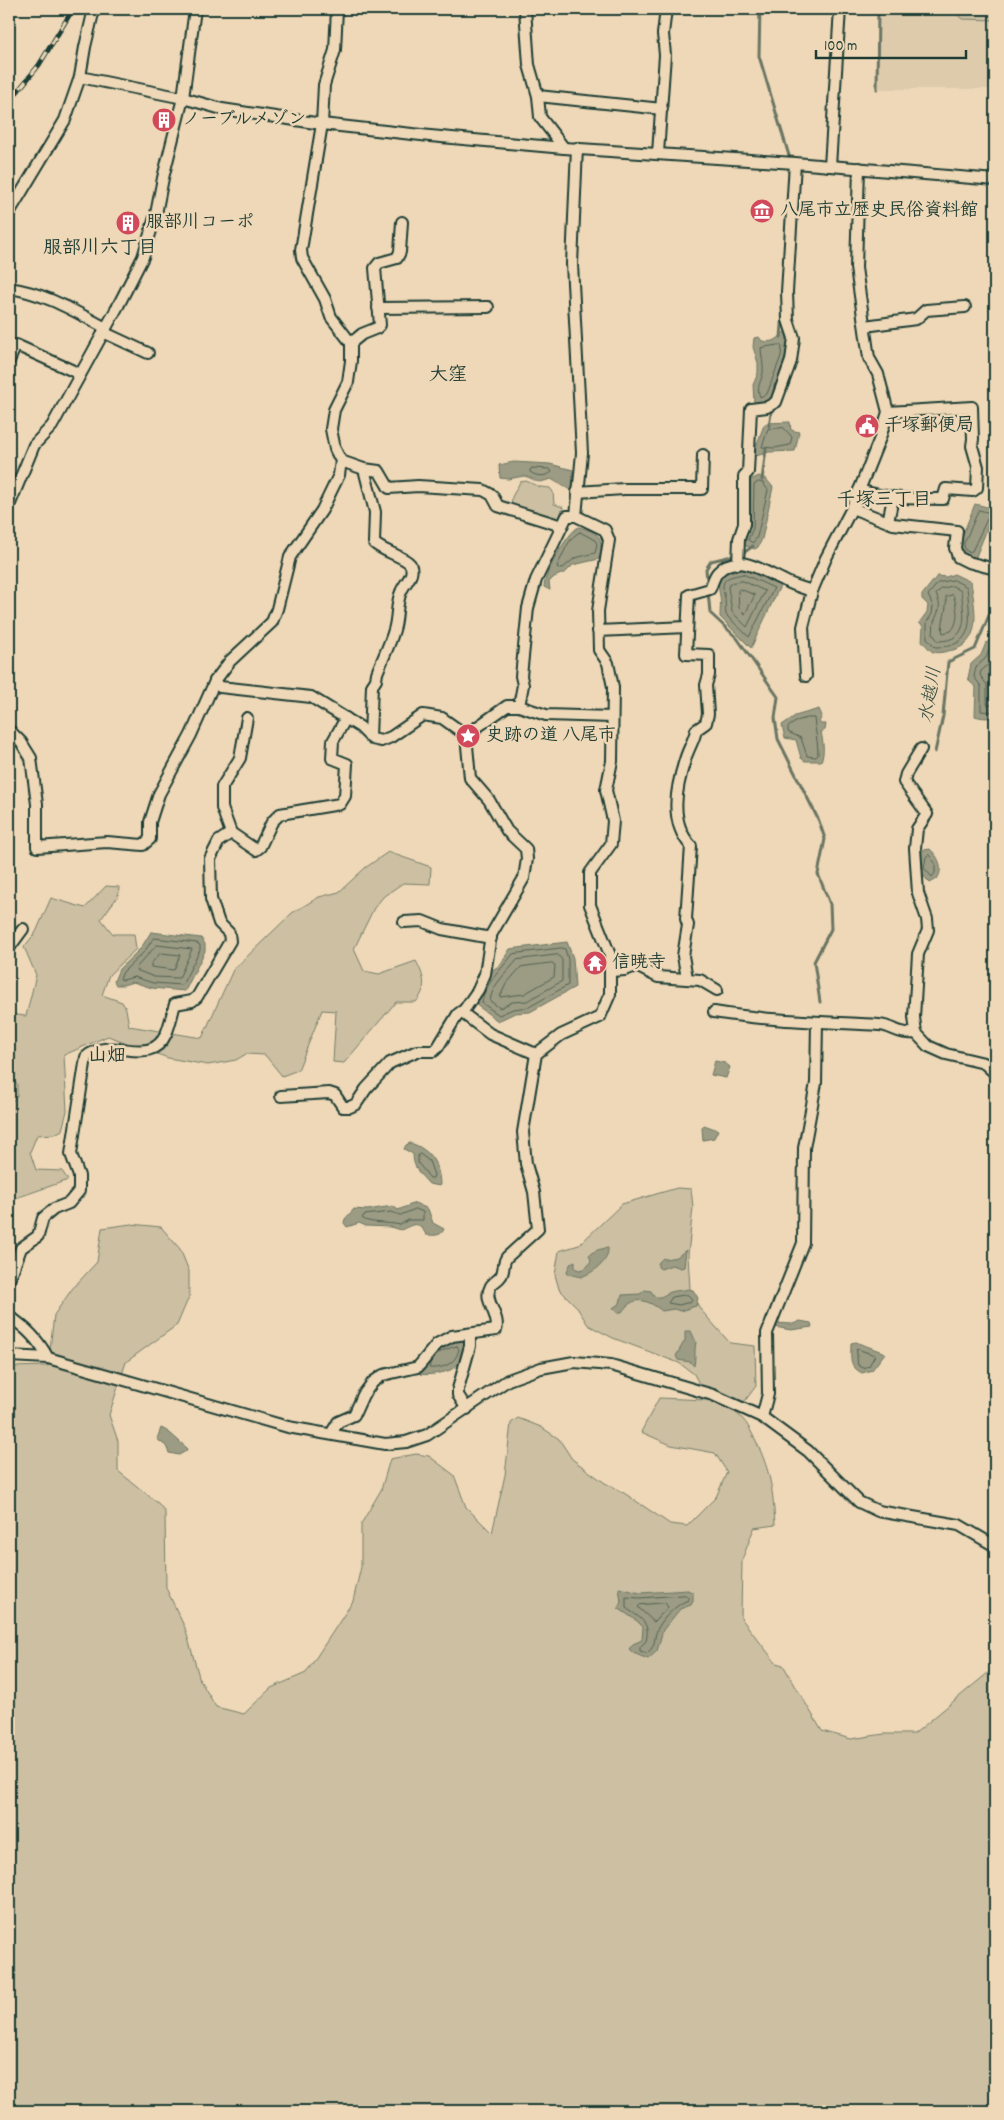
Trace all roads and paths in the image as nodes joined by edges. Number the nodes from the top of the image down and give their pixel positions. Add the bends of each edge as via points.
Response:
1 (94, 9) edge
2 (195, 9) edge
3 (337, 9) edge
4 (525, 9) edge
5 (666, 9) edge
6 (840, 9) edge
7 (80, 77) junction
8 (538, 96) junction
9 (183, 98) junction
10 (662, 109) junction
11 (322, 124) junction
12 (564, 148) junction
13 (577, 148) junction
14 (658, 153) junction
15 (792, 163) junction
16 (830, 166) junction
17 (859, 168) junction
18 (995, 180) edge
19 (9, 213) edge
20 (402, 222) dead end
21 (9, 288) edge
22 (965, 307) dead end
23 (378, 308) junction
24 (488, 308) dead end
25 (865, 326) junction
26 (105, 330) junction
27 (351, 343) junction
28 (148, 354) dead end
29 (9, 361) edge
30 (80, 374) junction
31 (888, 412) junction
32 (703, 455) dead end
33 (341, 461) junction
34 (364, 469) junction
35 (860, 490) junction
36 (577, 492) junction
37 (893, 498) junction
38 (9, 506) edge
39 (852, 508) junction
40 (576, 516) junction
41 (888, 522) junction
42 (562, 526) junction
43 (738, 564) junction
44 (995, 569) edge
45 (812, 591) junction
46 (688, 628) junction
47 (598, 630) junction
48 (806, 676) dead end
49 (215, 681) junction
50 (519, 706) junction
51 (612, 716) junction
52 (247, 718) dead end
53 (346, 718) junction
54 (9, 730) edge
55 (466, 735) junction
56 (370, 737) junction
57 (921, 750) dead end
58 (231, 833) junction
59 (404, 922) dead end
60 (23, 929) dead end
61 (490, 938) junction
62 (9, 948) edge
63 (611, 971) junction
64 (687, 978) junction
65 (717, 990) dead end
66 (461, 1012) junction
67 (714, 1012) dead end
68 (817, 1022) junction
69 (916, 1034) junction
70 (536, 1054) junction
71 (995, 1074) edge
72 (281, 1096) dead end
73 (9, 1281) edge
74 (9, 1316) edge
75 (470, 1334) junction
76 (9, 1356) edge
77 (48, 1358) junction
78 (468, 1409) junction
79 (762, 1416) junction
80 (331, 1434) junction
81 (995, 1546) edge

1 - 7 street
2 - 9 street
3 - 11 street via 335,50 324,84
4 - 8 street via 529,64
5 - 10 street
6 - 16 street
7 - 9 street
7 - 19 street via 65,120
8 - 10 street
8 - 12 street via 540,117
9 - 11 street via 222,109
9 - 26 street via 143,258
10 - 14 street
11 - 12 street
11 - 27 street via 302,258 325,298 331,317
12 - 13 street
13 - 14 street
13 - 36 street via 572,264 582,453
14 - 15 street
15 - 16 street
15 - 43 street via 787,292 788,320 794,338 792,359 776,402 751,409 748,472 744,476 744,524 739,539
16 - 17 street
17 - 18 street
17 - 25 street via 856,268
20 - 23 street via 397,258 379,263 375,268
21 - 26 street via 55,300
22 - 25 street via 926,310 916,319
23 - 24 street
23 - 27 street via 380,325
25 - 31 street via 869,358 878,374
26 - 28 street
26 - 30 street
27 - 33 street via 348,382 334,410 331,429
29 - 30 street via 16,345
30 - 38 street via 52,426 34,445
31 - 35 street
31 - 37 street via 972,407 972,446 978,467 977,488 973,491 946,489 943,499
32 - 36 street via 702,489
33 - 34 street
33 - 49 street via 339,475 322,510 290,557 272,622 230,661
34 - 42 street via 379,471 389,488 418,486 483,490 492,495 498,506
34 - 56 street via 374,512 374,543 411,565 411,576 401,590 394,629 372,686
35 - 37 street
35 - 39 street
36 - 40 street
37 - 41 street
39 - 41 street
39 - 45 street
40 - 42 street via 567,516
40 - 47 street via 605,530 609,540
41 - 44 street via 957,531 955,548 958,557
42 - 50 street via 536,580 528,608
43 - 45 street via 756,566
43 - 46 street via 727,565 717,572 710,589 689,596
45 - 48 street via 803,627
46 - 47 street
46 - 64 street via 686,654 709,655 709,675 706,723 696,730 675,797 679,825 684,839 691,846 684,956
47 - 51 street via 599,650 608,663 613,686
49 - 53 street via 220,687 310,697
49 - 54 street via 159,794 150,822 150,839 143,846 107,842 37,847 37,804 31,758
50 - 51 street via 546,715
50 - 55 street via 507,706
51 - 63 street via 612,761 606,790 613,820 611,844 590,873 590,905 610,955
52 - 58 street via 240,758 222,787 222,808
53 - 56 street
53 - 58 street via 333,741 332,758 347,764 345,796 340,804 280,814 256,850
55 - 56 street via 442,718 423,715 391,737 381,741
55 - 61 street via 470,778 526,849 524,878
57 - 69 street via 904,782 927,814 917,830 915,848 918,893 928,930 918,954
58 - 73 street via 219,841 210,859 211,899 219,923 229,933 230,941 197,997 175,1004 166,1035 156,1046 140,1052 106,1047 94,1050 86,1057 70,1154 79,1176 79,1191 69,1203 54,1208 43,1218 38,1236 22,1248
59 - 61 street via 422,921 442,929
60 - 62 street
61 - 66 street via 485,974 478,990
63 - 64 street via 636,966 658,977
63 - 70 street via 610,994 600,1017 561,1035
64 - 65 street via 700,980
66 - 70 street via 490,1034
66 - 72 street via 434,1051 417,1051 390,1062 350,1107 342,1107 335,1095 329,1093
67 - 68 street
68 - 69 street via 883,1025 905,1034
68 - 79 street via 816,1083 804,1148 803,1244 767,1333 768,1394
69 - 71 street via 928,1046 984,1063
70 - 75 street via 522,1132 538,1229 504,1261 501,1276 488,1290 498,1324 496,1330
74 - 77 street via 25,1326 40,1342
75 - 78 street via 470,1346 458,1389 458,1395
75 - 80 street via 452,1336 437,1344 418,1366 384,1375 373,1382 354,1415 338,1422
76 - 77 street
77 - 80 street via 288,1427
78 - 79 street via 508,1380 541,1368 574,1362 611,1365 713,1395
78 - 80 street via 427,1436 406,1442 385,1444
79 - 81 street via 808,1451 859,1502 878,1511 960,1525

